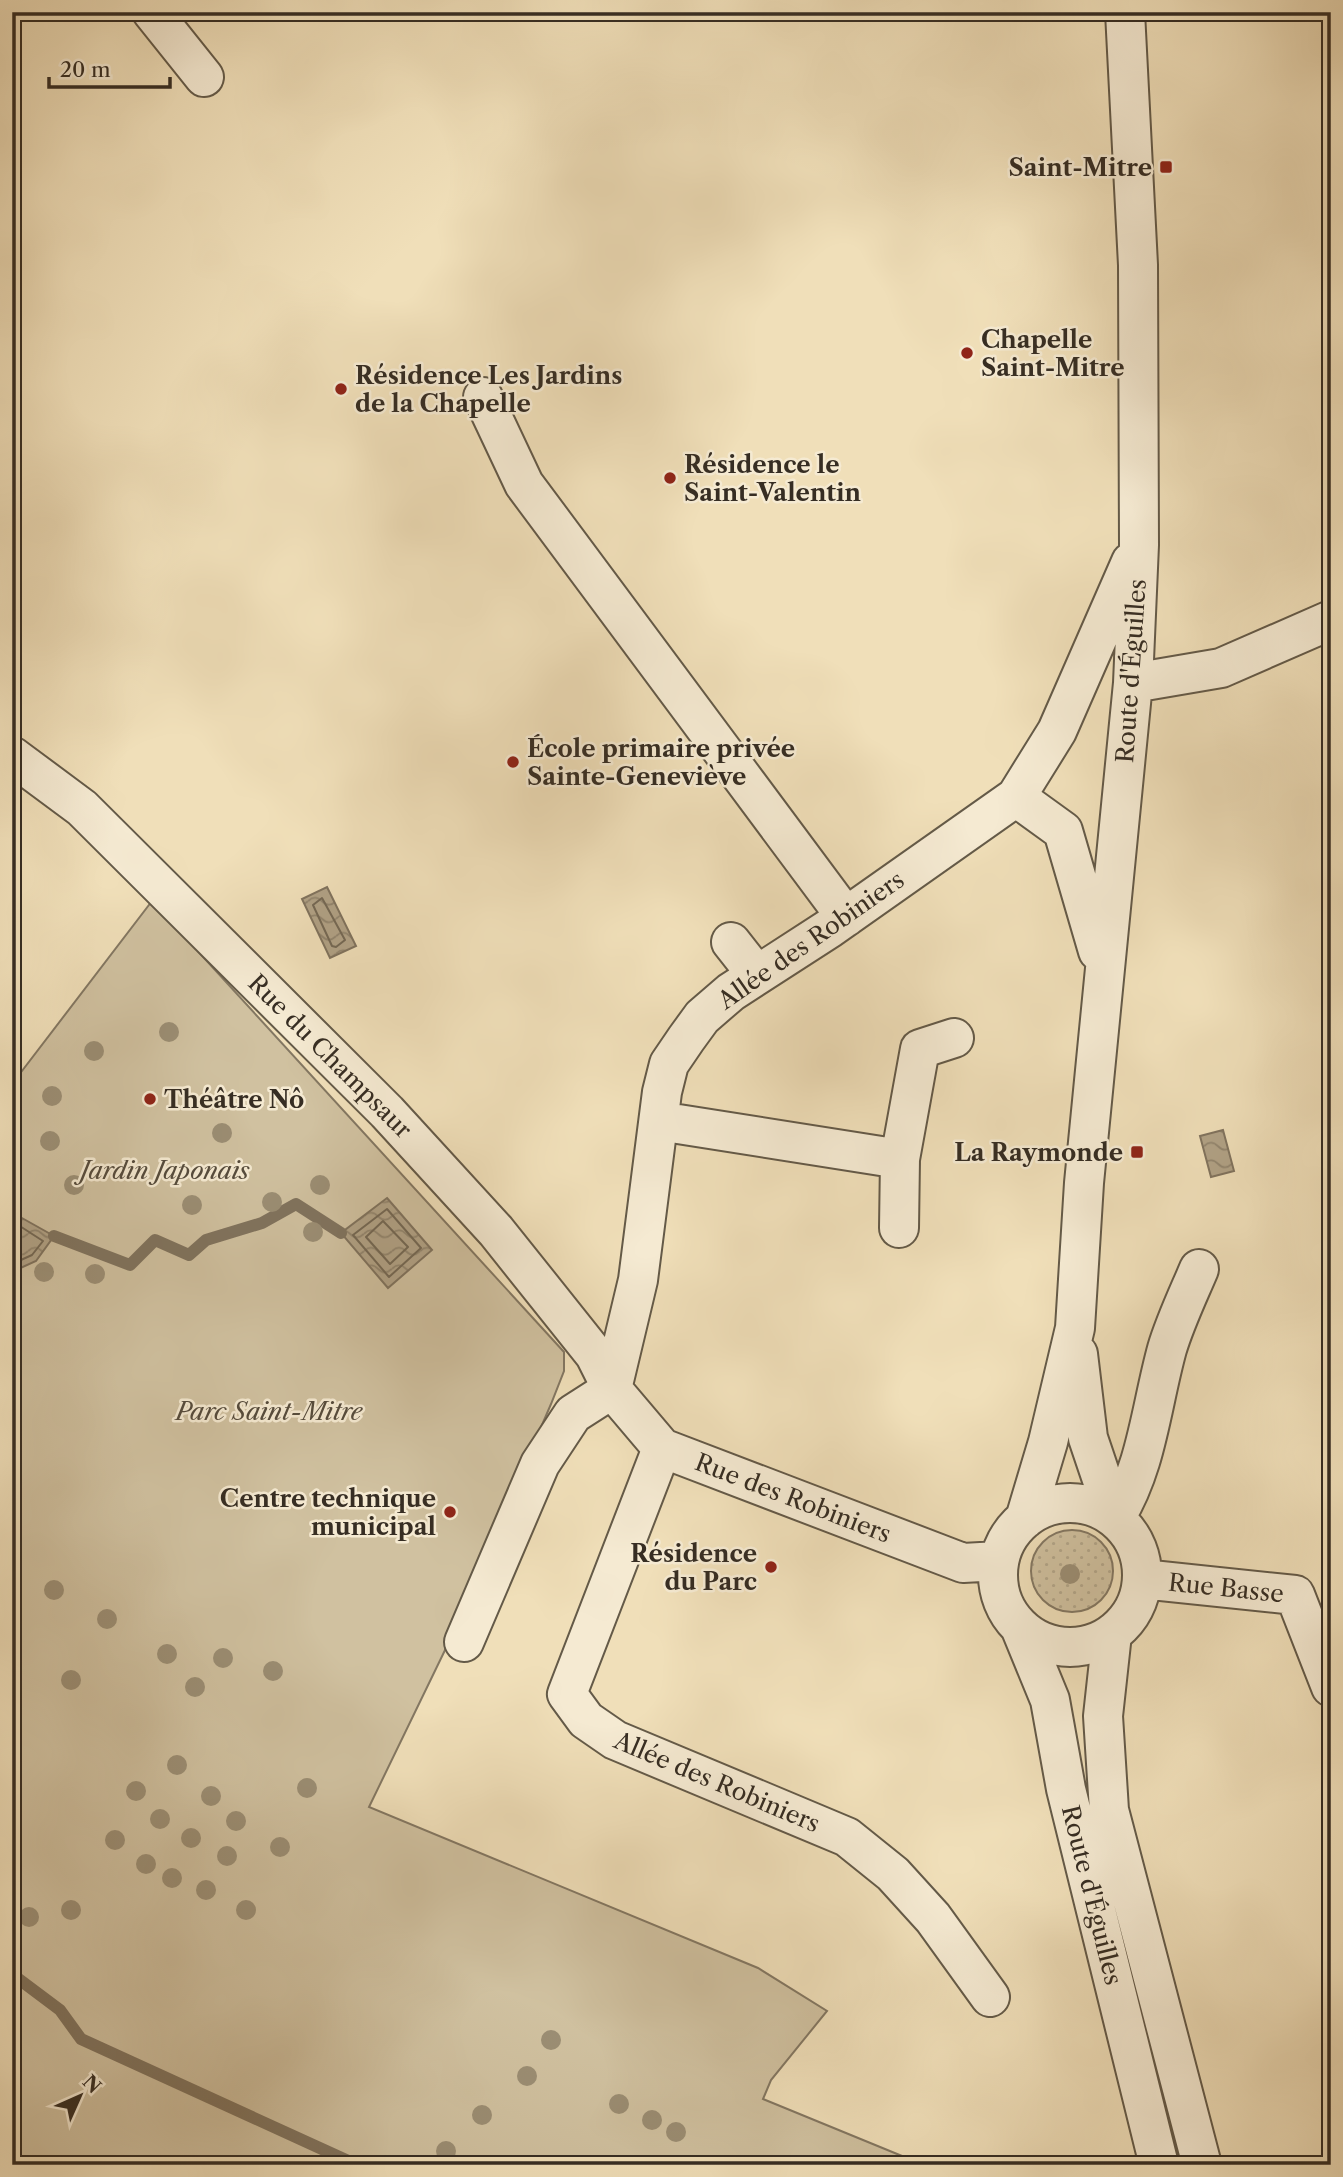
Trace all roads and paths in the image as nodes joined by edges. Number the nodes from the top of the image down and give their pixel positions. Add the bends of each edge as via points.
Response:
1 (152, 12) edge
2 (1125, 12) edge
3 (204, 76) dead end
4 (483, 397) dead end
5 (1139, 545) junction
6 (1331, 620) edge
7 (1133, 683) junction
8 (12, 756) edge
9 (1016, 797) junction
10 (846, 917) junction
11 (731, 942) dead end
12 (757, 975) junction
13 (1105, 978) junction
14 (954, 1038) dead end
15 (659, 1121) junction
16 (900, 1159) junction
17 (899, 1228) dead end
18 (1199, 1269) dead end
19 (1075, 1328) junction
20 (612, 1389) junction
21 (662, 1448) junction
22 (1115, 1518) junction
23 (1025, 1519) junction
24 (999, 1561) junction
25 (1142, 1579) junction
26 (1020, 1627) junction
27 (1112, 1634) junction
28 (464, 1642) dead end
29 (1331, 1687) edge
30 (990, 1997) dead end
31 (1159, 2165) edge
32 (1202, 2165) edge

1 - 3 street
2 - 5 street, Route d'Éguilles via 1138,265
4 - 10 street via 524,484
5 - 7 street, Route d'Éguilles
5 - 9 street, Allée des Robiniers via 1057,732
6 - 7 street via 1222,668
7 - 13 street, Route d'Éguilles
8 - 20 street, Rue du Champsaur via 82,808 387,1112 496,1231 595,1355
9 - 10 street, Allée des Robiniers
9 - 13 street via 1063,831
10 - 12 street, Allée des Robiniers
11 - 12 street
12 - 15 street, Allée des Robiniers via 712,1009 686,1038 669,1064
13 - 19 street, Route d'Éguilles
14 - 16 street via 920,1049
15 - 16 street
15 - 20 street, Allée des Robiniers via 638,1280
16 - 17 street
18 - 22 street via 1167,1348 1129,1496
19 - 22 street, Route d'Éguilles via 1088,1438
19 - 23 street, Route d'Éguilles
20 - 21 street, Rue des Robiniers
20 - 28 street via 562,1409
21 - 24 street, Rue des Robiniers via 962,1563
21 - 30 street, Allée des Robiniers via 567,1694 586,1720 615,1740 847,1837 893,1874 933,1918
22 - 23 street via 1070,1503 1046,1507
22 - 25 street via 1140,1556
23 - 24 street via 1009,1536
24 - 26 street via 1001,1595
25 - 27 street via 1128,1619
25 - 29 street, Rue Basse via 1295,1595
26 - 27 street via 1041,1641 1065,1647 1090,1645
26 - 31 street, Route d'Éguilles via 1050,1700 1066,1789
27 - 32 street, Route d'Éguilles via 1103,1716 1109,1810

